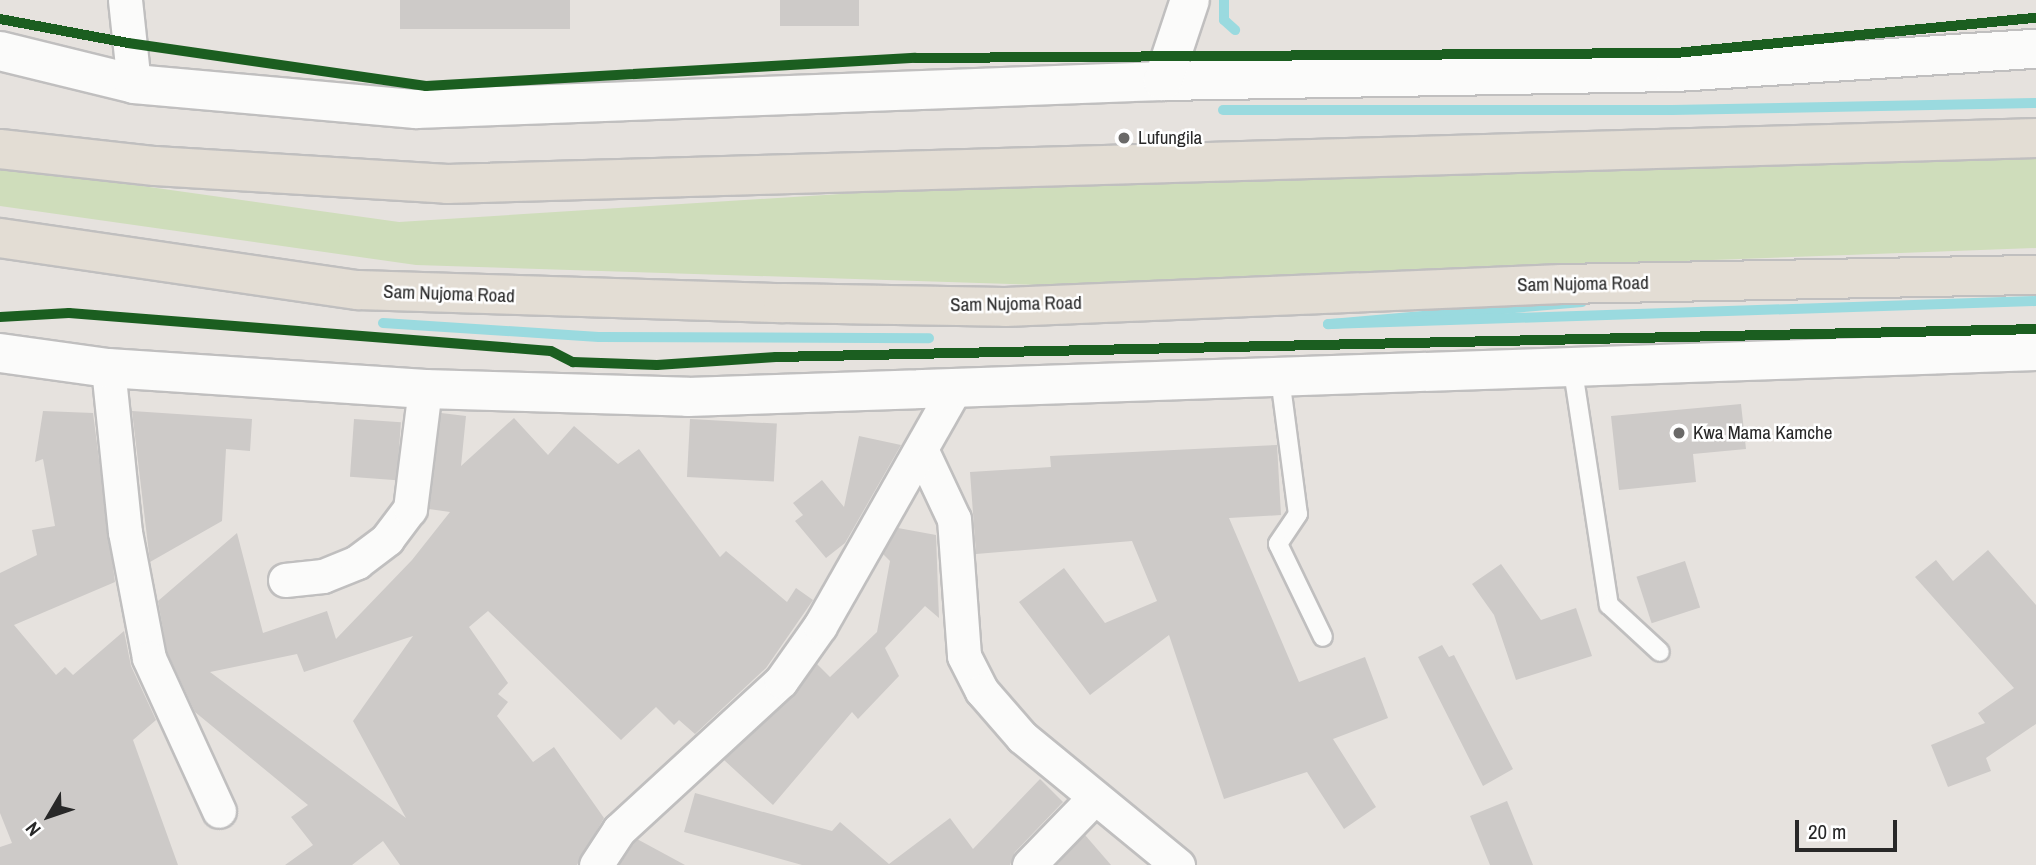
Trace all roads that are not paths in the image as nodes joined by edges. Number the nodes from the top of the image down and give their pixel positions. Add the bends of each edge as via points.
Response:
1 (125, 0) edge
2 (1190, 0) edge
3 (2036, 49) edge
4 (0, 51) edge
5 (1163, 82) junction
6 (134, 84) junction
7 (2036, 138) edge
8 (0, 149) edge
9 (0, 238) edge
10 (2036, 275) edge
11 (2036, 351) edge
12 (0, 353) edge
13 (108, 368) junction
14 (1573, 371) junction
15 (1280, 378) junction
16 (425, 389) junction
17 (954, 390) junction
18 (921, 449) junction
19 (285, 580) dead end
20 (1322, 637) dead end
21 (1660, 652) dead end
22 (1094, 798) junction
23 (219, 811) dead end
24 (596, 865) edge
25 (1029, 865) edge
26 (1178, 865) edge

1 - 6 street
2 - 5 street
3 - 5 street via 1676,72
4 - 6 street
5 - 6 street via 416,109
7 - 8 main road via 447,184 168,167
9 - 10 main road, Sam Nujoma Road via 358,290 783,303 1005,307 1562,284
11 - 14 street
12 - 13 street
13 - 16 street
13 - 23 street via 125,532 149,658
14 - 15 street
14 - 21 lane via 1609,605
15 - 17 street
15 - 20 lane via 1298,514 1278,544
16 - 17 street via 688,397
16 - 19 street via 410,509 387,539 357,562 323,576
17 - 18 street
18 - 22 street via 958,539 964,656 982,691 1022,737
18 - 24 street via 820,626 782,681 619,830
22 - 25 street
22 - 26 street

